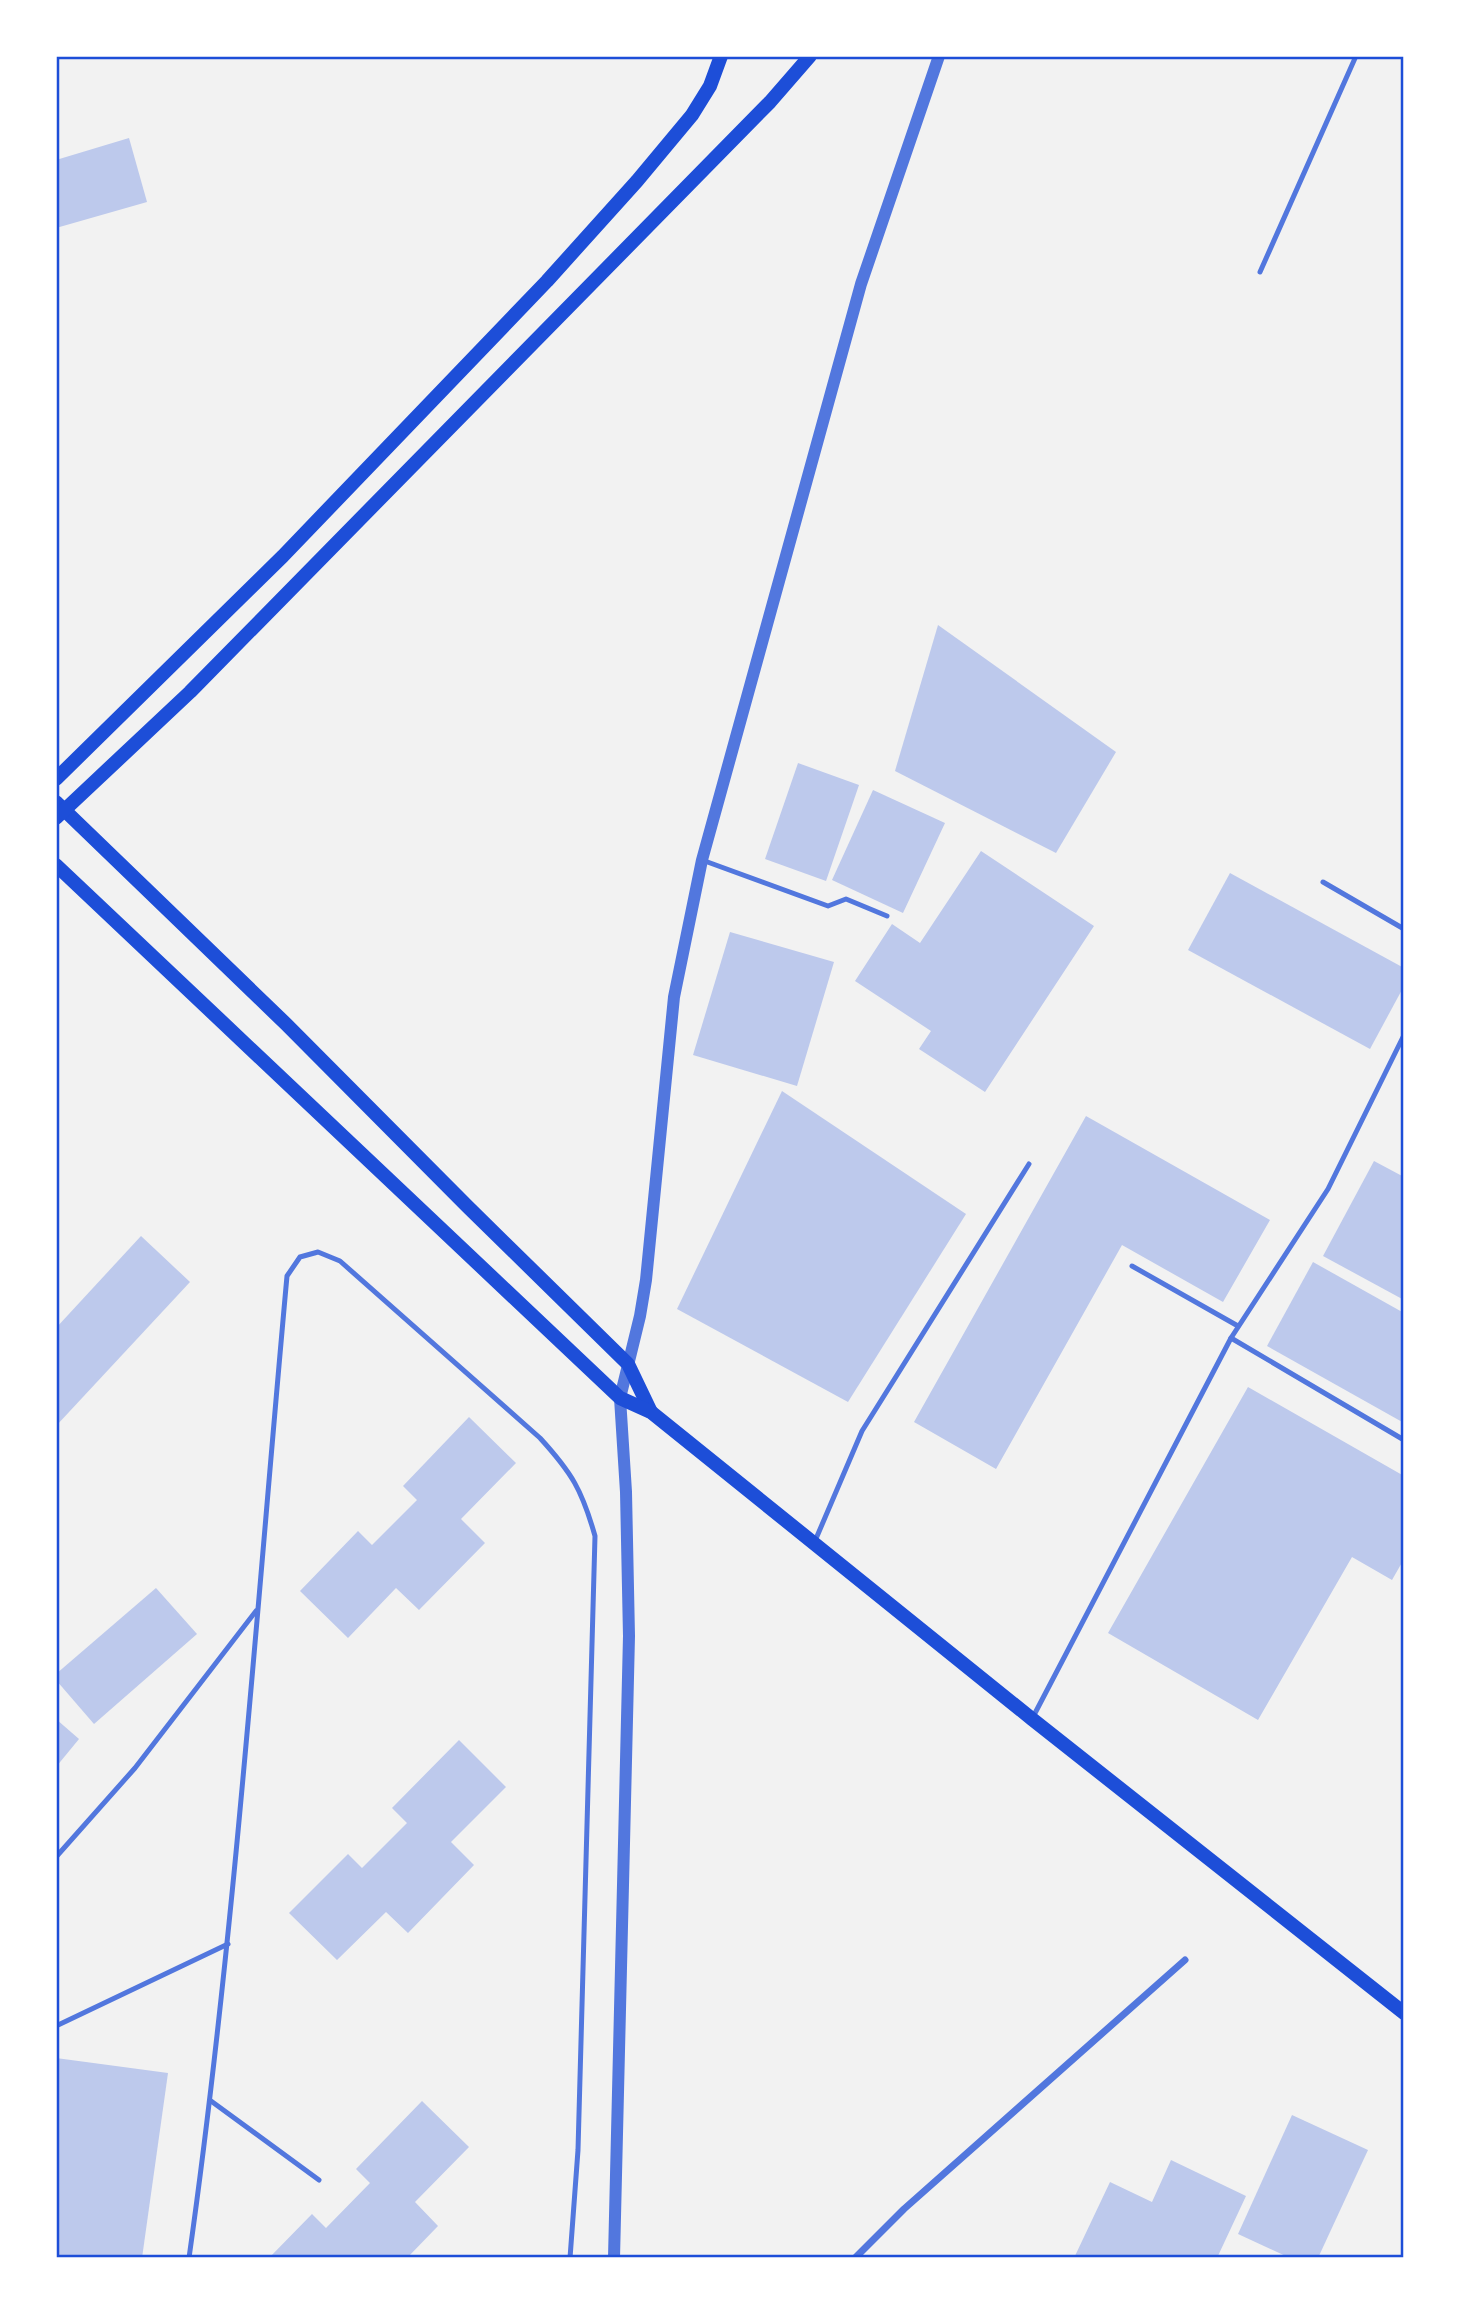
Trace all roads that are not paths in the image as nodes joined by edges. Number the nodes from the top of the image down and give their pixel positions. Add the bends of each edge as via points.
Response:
1 (721, 56) edge
2 (810, 56) edge
3 (939, 56) edge
4 (1356, 56) edge
5 (1260, 272) dead end
6 (56, 779) edge
7 (59, 810) edge
8 (702, 860) junction
9 (56, 865) edge
10 (1323, 882) dead end
11 (887, 916) dead end
12 (1404, 929) edge
13 (1404, 1035) edge
14 (1028, 1164) dead end
15 (1132, 1266) dead end
16 (1238, 1326) junction
17 (1231, 1338) junction
18 (628, 1364) junction
19 (620, 1398) junction
20 (651, 1412) junction
21 (1404, 1440) edge
22 (814, 1543) junction
23 (256, 1611) junction
24 (1032, 1719) junction
25 (56, 1857) edge
26 (228, 1944) junction
27 (1185, 1960) dead end
28 (1404, 2013) edge
29 (56, 2026) edge
30 (211, 2101) junction
31 (319, 2180) dead end
32 (189, 2258) edge
33 (569, 2258) edge
34 (614, 2258) edge
35 (855, 2258) edge

1 - 6 main road via 692,115 547,281 283,556
2 - 7 main road via 190,692
3 - 8 street via 861,284
4 - 5 lane
7 - 18 main road via 286,1024
8 - 11 lane via 828,906 846,899
8 - 18 street via 674,997 646,1280
9 - 19 main road
10 - 12 lane
13 - 16 lane via 1328,1189
14 - 22 lane via 862,1431
15 - 16 lane
16 - 17 lane
17 - 21 lane
17 - 24 lane
18 - 19 street
18 - 20 main road
19 - 20 main road
19 - 34 street via 629,1636
20 - 22 main road
22 - 24 main road
23 - 25 lane via 135,1768
23 - 26 lane
23 - 33 lane via 287,1276 300,1257 318,1252 340,1261 540,1438 565,1465 584,1499 595,1536 578,2150
24 - 28 main road
26 - 29 lane
26 - 30 lane
27 - 35 street via 904,2209
30 - 31 lane
30 - 32 lane

